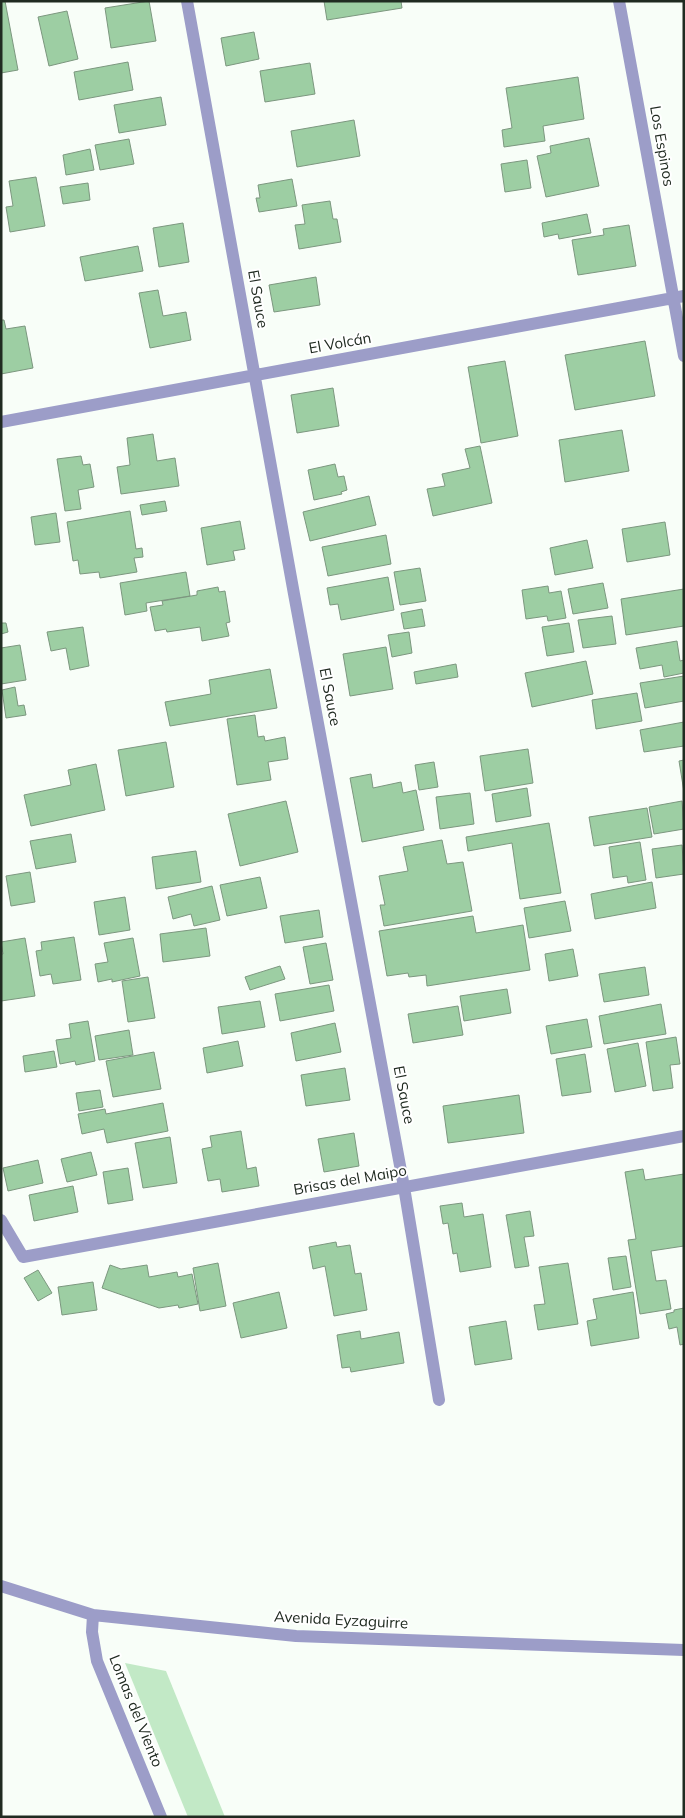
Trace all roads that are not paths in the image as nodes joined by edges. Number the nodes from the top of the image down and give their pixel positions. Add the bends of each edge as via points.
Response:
1 (187, 1) edge
2 (619, 1) edge
3 (678, 297) edge
4 (684, 356) edge
5 (255, 376) junction
6 (1, 422) edge
7 (684, 1136) edge
8 (404, 1187) junction
9 (1, 1220) edge
10 (439, 1400) dead end
11 (1, 1586) edge
12 (93, 1615) junction
13 (684, 1650) edge
14 (161, 1817) edge

1 - 5 street, El Sauce
2 - 3 street, Los Espinos
3 - 4 street, Los Espinos
3 - 5 street, El Volcán
5 - 6 street, El Volcán
5 - 8 street, El Sauce
7 - 8 street, Brisas del Maipo
8 - 9 street, Brisas del Maipo via 23,1256
8 - 10 street, El Sauce
11 - 12 street, Avenida Eyzaguirre
12 - 13 street, Avenida Eyzaguirre via 296,1636
12 - 14 street, Lomas del Viento via 97,1661

